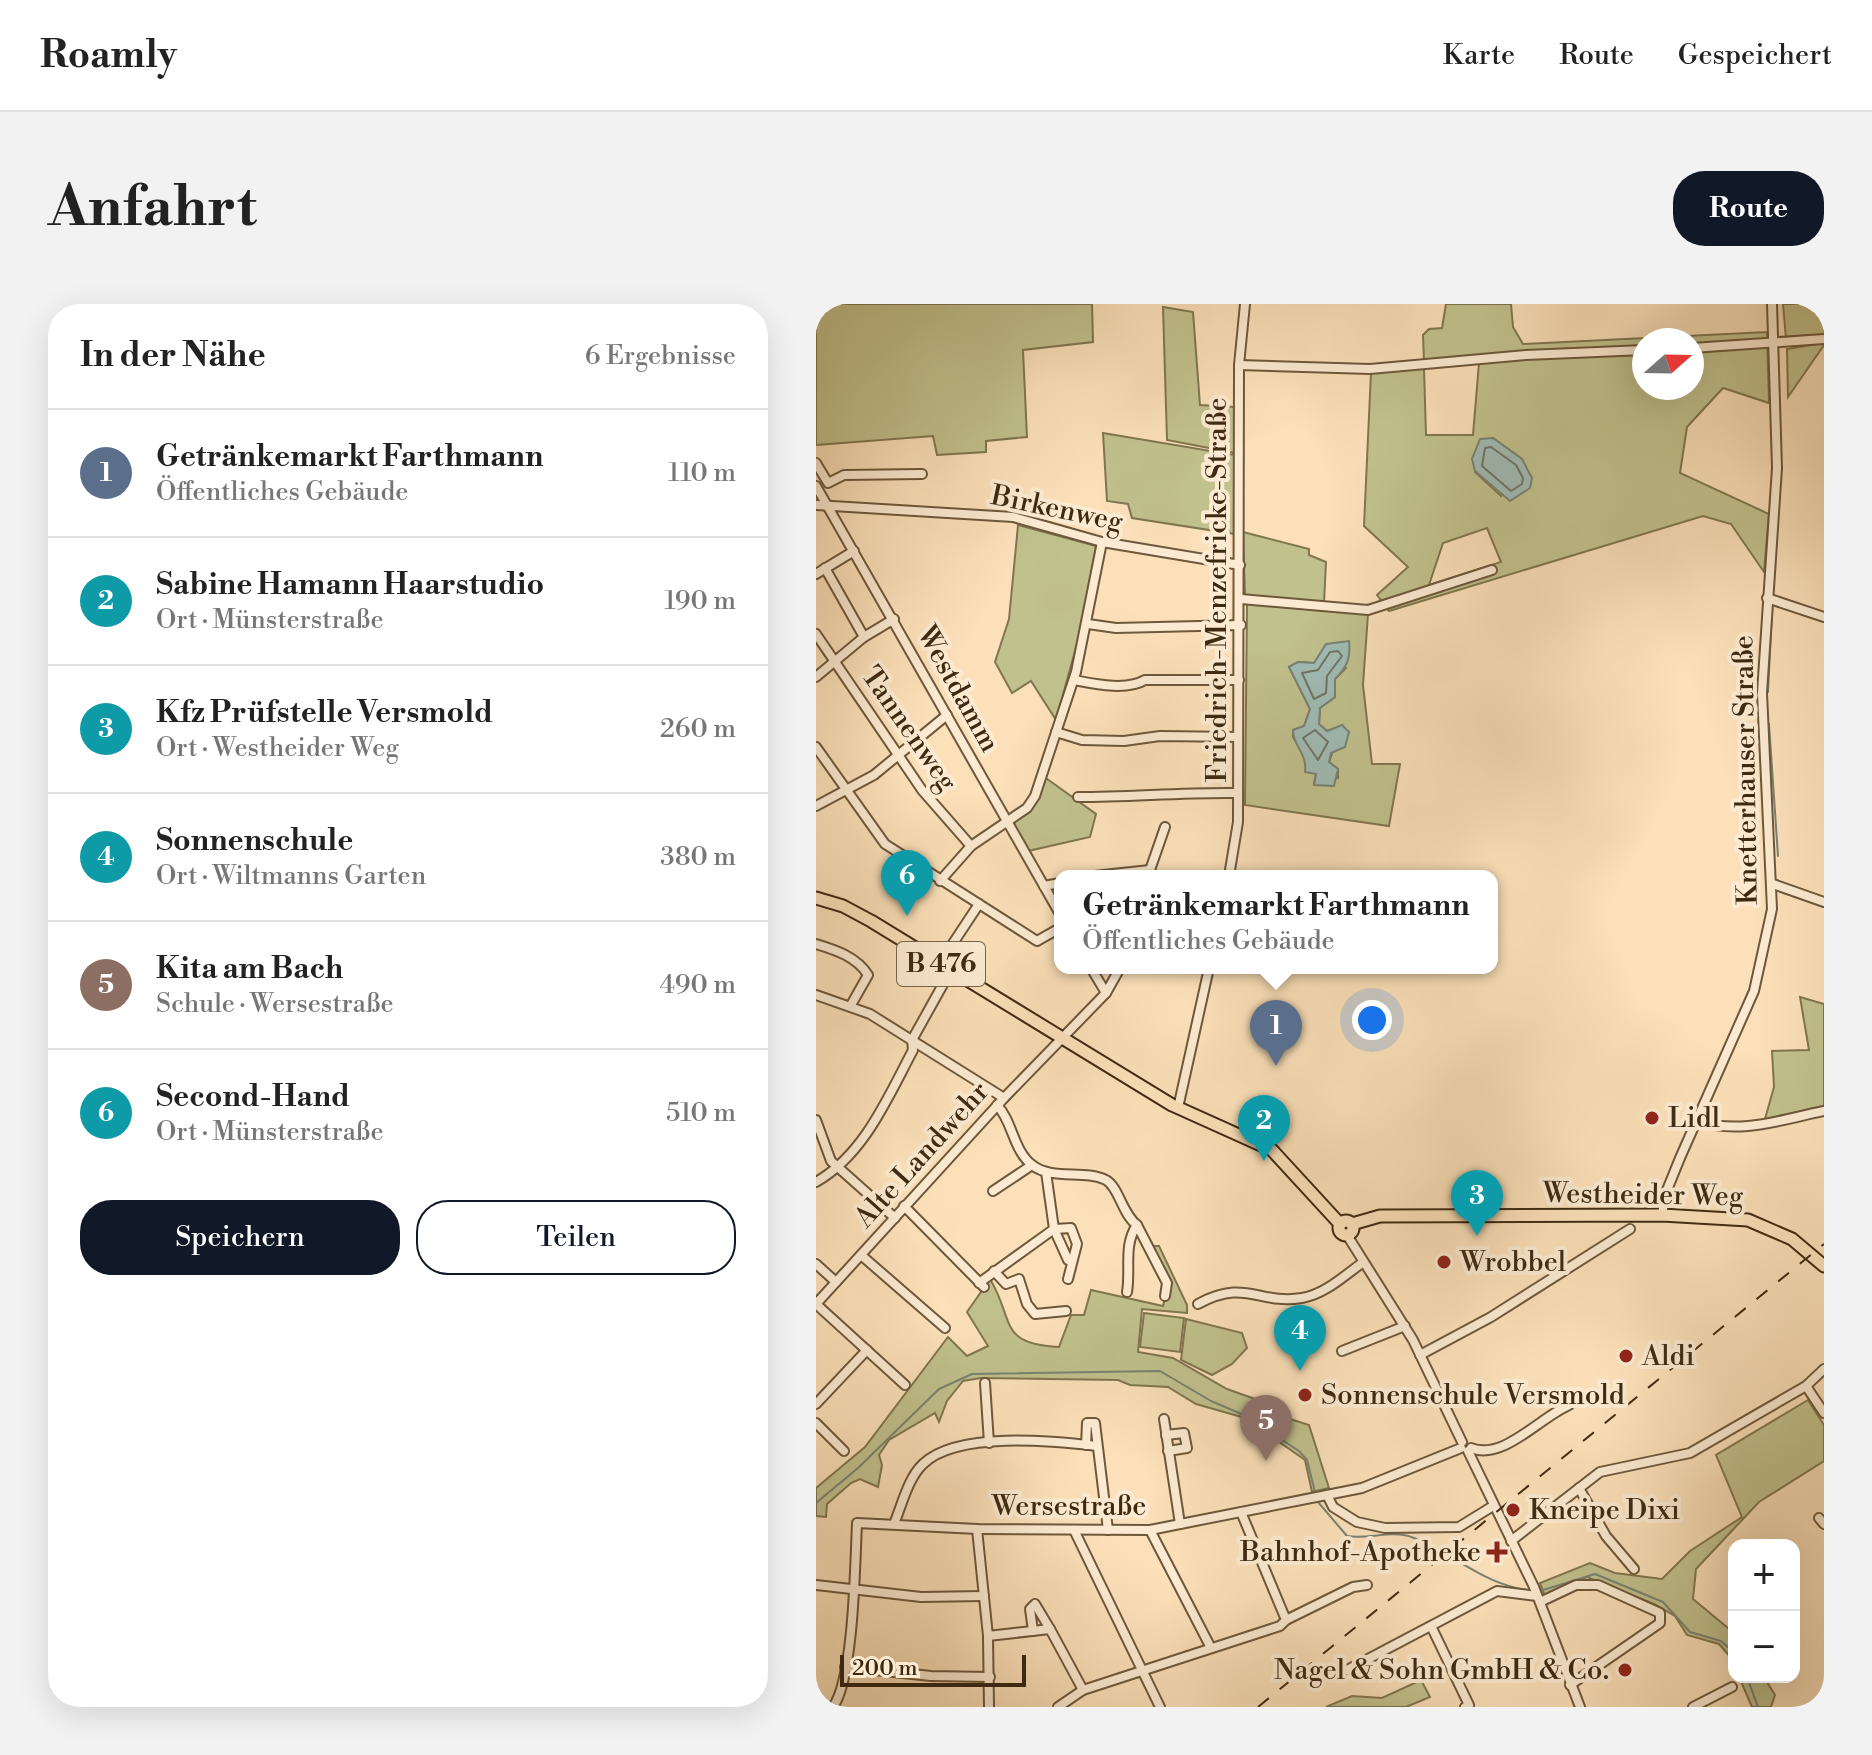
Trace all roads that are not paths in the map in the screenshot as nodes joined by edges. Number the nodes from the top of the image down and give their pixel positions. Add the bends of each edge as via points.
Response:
1 (1245, 304) edge
2 (1772, 304) edge
3 (1824, 339) edge
4 (1774, 344) junction
5 (1704, 347) edge
6 (1632, 351) edge
7 (1239, 365) junction
8 (816, 463) edge
9 (922, 474) dead end
10 (816, 486) edge
11 (827, 504) junction
12 (816, 505) edge
13 (1102, 542) junction
14 (854, 551) junction
15 (1240, 565) junction
16 (825, 568) junction
17 (1492, 570) dead end
18 (816, 574) edge
19 (1767, 598) junction
20 (1241, 599) junction
21 (1824, 617) edge
22 (894, 619) junction
23 (1088, 624) junction
24 (1241, 625) junction
25 (816, 634) edge
26 (864, 637) junction
27 (834, 662) junction
28 (816, 677) edge
29 (1074, 680) junction
30 (1239, 680) junction
31 (947, 715) junction
32 (1056, 732) junction
33 (1238, 737) junction
34 (816, 747) edge
35 (899, 755) junction
36 (848, 790) junction
37 (1238, 793) junction
38 (1078, 797) dead end
39 (816, 806) edge
40 (1006, 821) junction
41 (1165, 827) dead end
42 (971, 846) junction
43 (1151, 870) edge
44 (1230, 870) edge
45 (940, 881) junction
46 (1054, 884) edge
47 (1773, 884) junction
48 (1044, 886) junction
49 (816, 898) edge
50 (1824, 902) edge
51 (979, 904) junction
52 (1054, 904) edge
53 (1054, 931) edge
54 (816, 944) edge
55 (940, 963) junction
56 (951, 970) junction
57 (1095, 974) edge
58 (1117, 974) edge
59 (1208, 974) edge
60 (1106, 993) junction
61 (816, 995) edge
62 (851, 1005) junction
63 (1063, 1038) junction
64 (912, 1040) junction
65 (1004, 1098) junction
66 (997, 1105) junction
67 (1178, 1108) junction
68 (1824, 1111) edge
69 (816, 1120) edge
70 (1697, 1120) junction
71 (1032, 1165) junction
72 (838, 1167) junction
73 (1046, 1172) junction
74 (816, 1182) edge
75 (993, 1191) dead end
76 (904, 1206) junction
77 (1662, 1215) junction
78 (895, 1218) junction
79 (1137, 1225) junction
80 (1346, 1228) junction
81 (1054, 1229) junction
82 (1630, 1229) dead end
83 (861, 1255) junction
84 (1072, 1262) junction
85 (1362, 1263) junction
86 (816, 1264) edge
87 (1824, 1266) edge
88 (994, 1271) junction
89 (1068, 1279) dead end
90 (836, 1282) junction
91 (1127, 1292) dead end
92 (1165, 1296) dead end
93 (816, 1304) edge
94 (1198, 1304) dead end
95 (1066, 1311) dead end
96 (1405, 1326) junction
97 (945, 1328) dead end
98 (867, 1350) junction
99 (1342, 1351) dead end
100 (1420, 1355) junction
101 (1824, 1369) edge
102 (985, 1383) dead end
103 (905, 1385) dead end
104 (1806, 1386) junction
105 (816, 1404) edge
106 (1569, 1405) dead end
107 (1824, 1413) edge
108 (1164, 1419) dead end
109 (816, 1423) edge
110 (1166, 1435) junction
111 (989, 1443) junction
112 (1086, 1445) junction
113 (1097, 1446) junction
114 (1466, 1447) junction
115 (844, 1451) dead end
116 (1168, 1451) junction
117 (1485, 1452) junction
118 (1475, 1469) junction
119 (1579, 1488) junction
120 (1325, 1496) junction
121 (1493, 1506) junction
122 (1241, 1512) junction
123 (894, 1524) junction
124 (1180, 1524) junction
125 (977, 1529) junction
126 (1074, 1530) junction
127 (1108, 1530) junction
128 (1150, 1530) junction
129 (1511, 1541) junction
130 (1634, 1569) dead end
131 (816, 1585) edge
132 (1367, 1585) dead end
133 (853, 1588) junction
134 (1537, 1595) junction
135 (984, 1596) junction
136 (1286, 1620) junction
137 (1432, 1628) junction
138 (1050, 1629) junction
139 (1033, 1631) junction
140 (988, 1636) junction
141 (1211, 1648) junction
142 (845, 1667) junction
143 (1143, 1669) junction
144 (1347, 1670) dead end
145 (990, 1677) junction
146 (1570, 1685) junction
147 (1732, 1687) dead end
148 (1083, 1690) junction
149 (833, 1707) edge
150 (989, 1707) edge
151 (1058, 1707) edge
152 (1160, 1707) edge
153 (1465, 1707) edge
154 (1580, 1707) edge
155 (1693, 1707) edge

1 - 7 street, Friedrich-Menzefricke-Straße
2 - 4 street, Knetterhauser Straße
3 - 4 street
4 - 5 street
4 - 19 street, Knetterhauser Straße via 1777,468
6 - 7 street via 1370,369
7 - 15 street, Friedrich-Menzefricke-Straße
8 - 9 street via 828,483 844,475
10 - 11 street, Westdamm
11 - 12 street, Birkenweg
11 - 13 street, Birkenweg via 1013,517
11 - 14 street, Westdamm
13 - 15 street, Birkenweg
13 - 23 street
14 - 16 street
14 - 22 street, Westdamm
15 - 20 street, Friedrich-Menzefricke-Straße
16 - 18 street
16 - 26 street
17 - 20 street via 1368,610
19 - 21 street
19 - 47 street, Knetterhauser Straße via 1762,693
20 - 24 street, Friedrich-Menzefricke-Straße
22 - 26 street
22 - 31 street, Westdamm
23 - 24 street
23 - 29 street
24 - 30 street, Friedrich-Menzefricke-Straße
25 - 27 street, Tannenweg
26 - 27 street
27 - 28 street
27 - 35 street, Tannenweg
29 - 30 street via 1103,685
29 - 32 street
30 - 33 street, Friedrich-Menzefricke-Straße
31 - 35 street
31 - 40 street, Westdamm
32 - 33 street via 1082,740
32 - 40 street via 1035,796
33 - 37 street, Friedrich-Menzefricke-Straße
34 - 36 street
35 - 36 street
35 - 42 street, Tannenweg
36 - 39 street
36 - 45 street via 885,844
37 - 38 street
37 - 44 street, Friedrich-Menzefricke-Straße
40 - 42 street
40 - 48 street, Westdamm
41 - 43 street
42 - 45 street
45 - 51 street
46 - 48 street
47 - 50 street
47 - 70 street, Knetterhauser Straße via 1761,969
48 - 52 street, Westdamm
49 - 55 main road, B 476 via 852,910
51 - 53 street via 1037,941
51 - 55 street
54 - 62 street via 841,952 868,975
55 - 56 main road, B 476
56 - 63 main road, B 476
56 - 64 street
57 - 60 street
58 - 60 street
59 - 67 street
60 - 63 street
61 - 62 street
62 - 64 street
63 - 65 street, Alte Landwehr
63 - 67 main road, B 476
64 - 65 street
64 - 72 street via 913,1050 871,1126
65 - 66 street, Alte Landwehr
66 - 71 street
66 - 76 street, Alte Landwehr
67 - 80 main road, B 476 via 1272,1150
68 - 70 street via 1756,1126
69 - 72 street
70 - 77 street, Knetterhauser Straße via 1665,1195
71 - 73 street
71 - 75 street
72 - 74 street
72 - 78 street
73 - 79 street via 1102,1178 1111,1184 1126,1217
73 - 81 street
76 - 78 street, Alte Landwehr
76 - 88 street via 981,1285
77 - 80 main road, Westheider Weg via 1380,1216
77 - 87 main road, Westheider Weg via 1760,1223 1799,1243
78 - 83 street, Alte Landwehr
79 - 91 street via 1128,1252
79 - 92 street via 1167,1283
80 - 85 street
81 - 84 street
81 - 84 street via 1071,1228 1077,1244
81 - 88 street
82 - 100 street
83 - 90 street, Alte Landwehr
83 - 97 street
84 - 89 street
85 - 94 street via 1325,1290 1301,1298 1228,1290
85 - 96 street
86 - 90 street
88 - 95 street via 1006,1284 1019,1279 1035,1314
90 - 93 street, Alte Landwehr
93 - 98 street
96 - 99 street
96 - 100 street
98 - 103 street
98 - 105 street
100 - 114 street
101 - 104 street
102 - 111 street
104 - 107 street
104 - 119 street via 1690,1453 1609,1469
106 - 117 street via 1506,1447
108 - 110 street
109 - 115 street
110 - 116 street
110 - 116 street via 1184,1433 1187,1448
111 - 112 street
111 - 123 street via 953,1445 922,1464
112 - 113 street
112 - 113 street via 1087,1423 1095,1423
113 - 127 street
114 - 117 street
114 - 118 street
114 - 120 street, Wersestraße via 1393,1478
116 - 124 street
117 - 118 street
118 - 121 street
119 - 129 street
119 - 130 street via 1606,1536
120 - 121 street via 1357,1522 1385,1528 1459,1527
120 - 122 street, Wersestraße
121 - 129 street
122 - 124 street, Wersestraße
122 - 136 street
123 - 125 street, Wersestraße
123 - 133 street, Wersestraße via 857,1523
124 - 128 street, Wersestraße
125 - 126 street, Wersestraße
125 - 135 street
126 - 127 street, Wersestraße
126 - 143 street
127 - 128 street, Wersestraße
128 - 141 street
129 - 134 street
131 - 133 street
132 - 136 street
133 - 135 street via 921,1597
133 - 142 street
134 - 137 street via 1497,1591
134 - 146 street
134 - 146 street via 1598,1585 1660,1613 1660,1623
135 - 140 street
136 - 141 street
137 - 144 street
137 - 153 street via 1469,1705
138 - 139 street
138 - 139 street via 1035,1604 1030,1609
138 - 148 street
139 - 140 street
140 - 145 street
141 - 143 street
142 - 145 street
142 - 149 street
143 - 148 street
143 - 152 street
145 - 150 street
146 - 154 street
147 - 155 street
148 - 151 street

